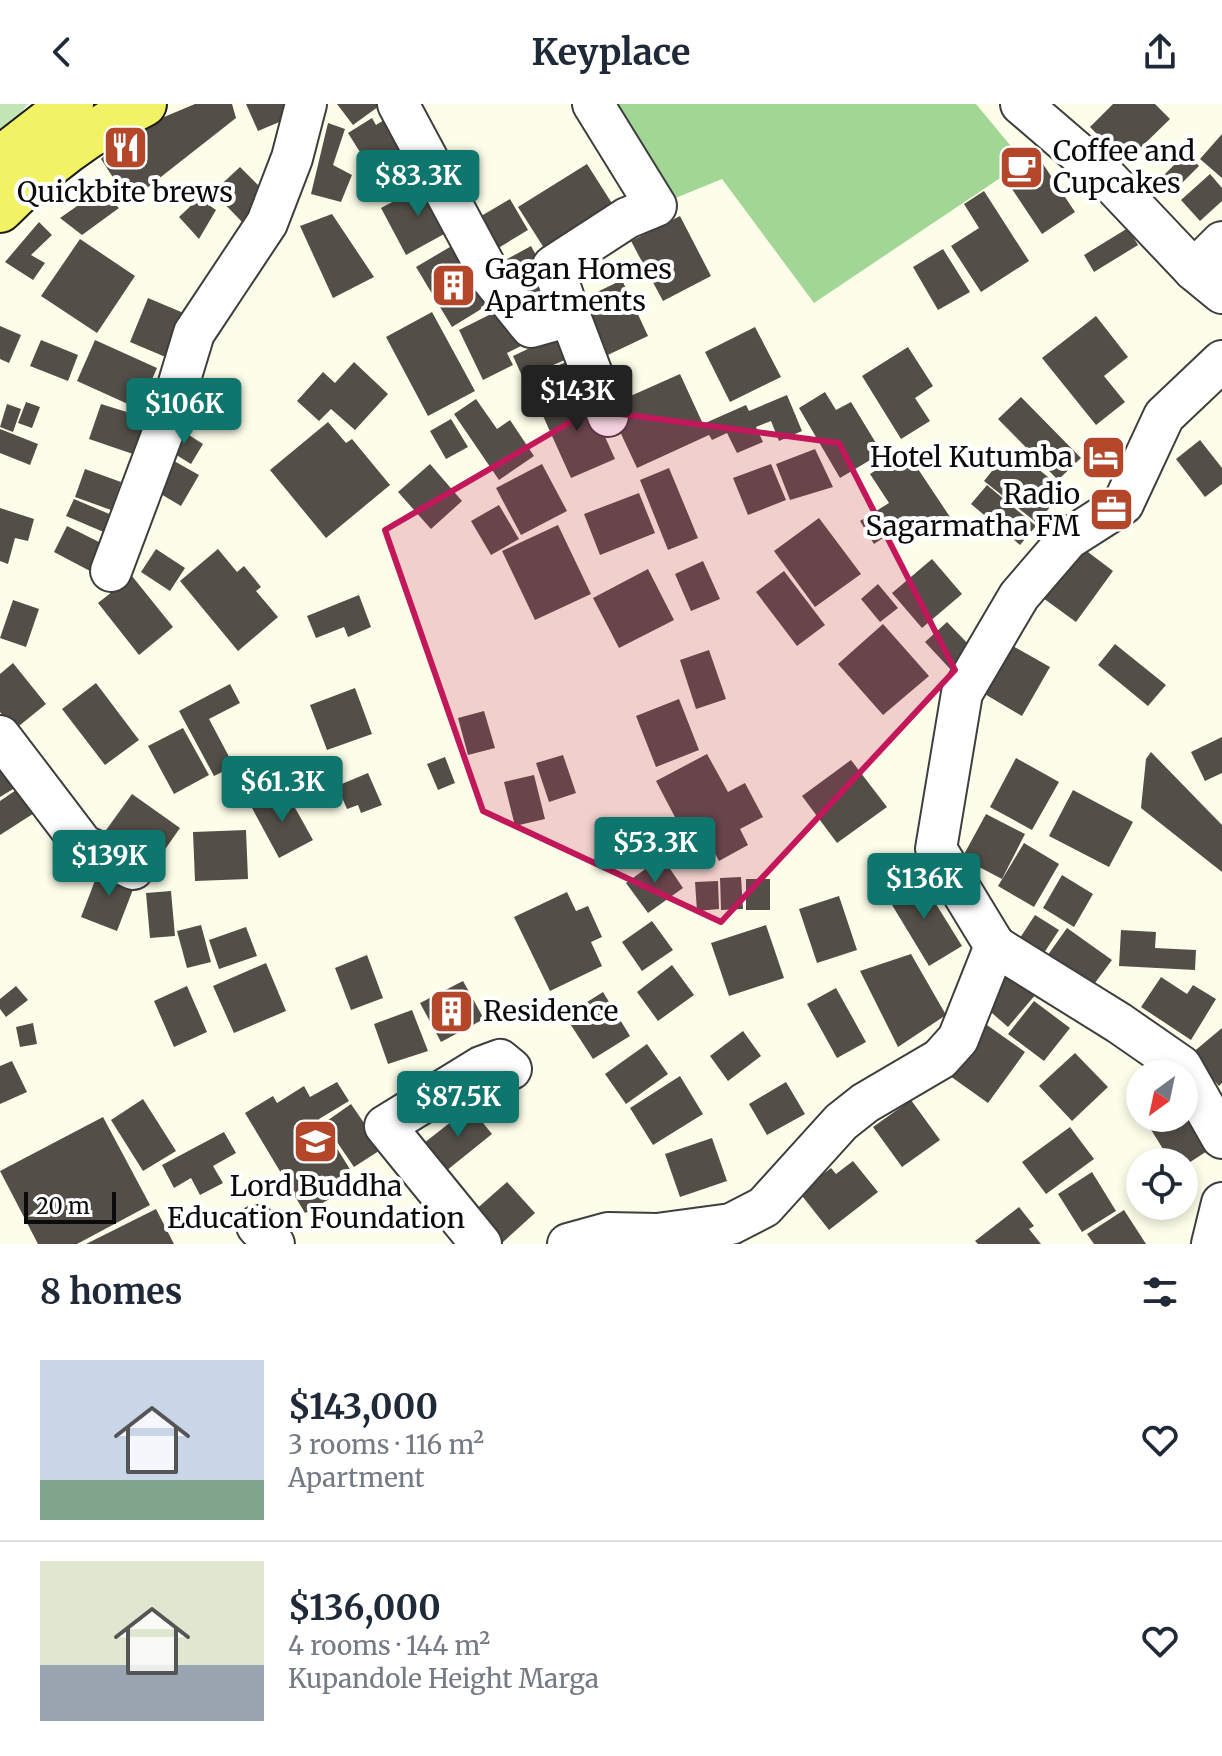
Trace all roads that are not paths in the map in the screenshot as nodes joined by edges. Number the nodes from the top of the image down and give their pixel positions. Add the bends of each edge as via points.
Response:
1 (144, 104) edge
2 (306, 104) edge
3 (398, 104) edge
4 (593, 104) edge
5 (1021, 104) edge
6 (79, 113) edge
7 (0, 159) edge
8 (0, 210) edge
9 (1222, 242) edge
10 (1208, 282) edge
11 (570, 316) junction
12 (1222, 361) edge
13 (608, 416) dead end
14 (111, 571) dead end
15 (0, 736) edge
16 (133, 869) dead end
17 (995, 946) junction
18 (511, 1069) dead end
19 (1222, 1138) edge
20 (481, 1244) edge
21 (568, 1244) edge

1 - 6 main road
2 - 14 street via 267,223 194,333
3 - 11 street via 492,279 531,327
4 - 11 street via 656,206 627,218 553,266
5 - 10 street via 1107,178
6 - 7 main road
6 - 8 main road via 42,168
9 - 10 street
11 - 13 street
12 - 17 street via 1164,416 1123,504 1068,539 1019,596 962,693 936,849
15 - 16 street via 83,845
17 - 19 street via 1181,1066
17 - 21 street via 958,1039 940,1059 841,1122 764,1207 731,1224 657,1234 608,1233
18 - 20 street via 500,1060 481,1067 385,1126

